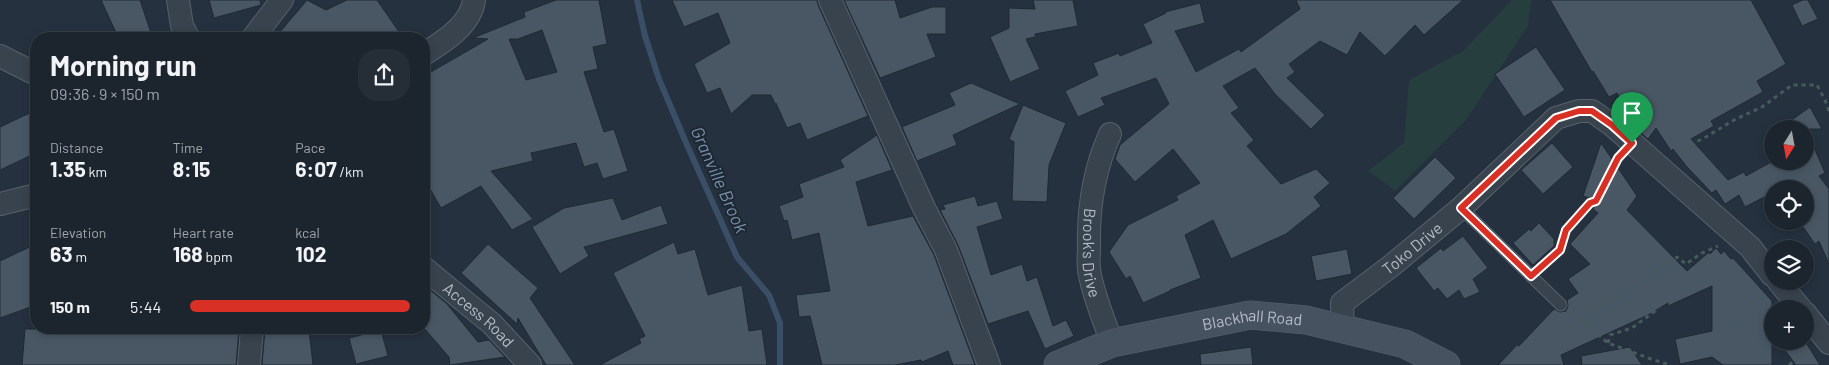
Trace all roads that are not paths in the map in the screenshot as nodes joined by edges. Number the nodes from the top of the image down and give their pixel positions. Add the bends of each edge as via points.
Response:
1 (178, 0) edge
2 (282, 0) edge
3 (474, 0) edge
4 (830, 0) edge
5 (185, 32) edge
6 (257, 32) edge
7 (430, 50) edge
8 (0, 56) edge
9 (30, 71) edge
10 (1110, 134) dead end
11 (30, 196) edge
12 (0, 204) edge
13 (1461, 208) junction
14 (1764, 264) edge
15 (430, 273) edge
16 (1785, 290) edge
17 (1794, 300) edge
18 (1561, 305) road end
19 (1814, 324) edge
20 (1343, 329) junction
21 (252, 334) edge
22 (1112, 343) junction
23 (1829, 343) edge
24 (249, 365) edge
25 (530, 365) edge
26 (989, 365) edge
27 (1058, 365) edge
28 (1446, 365) edge

1 - 5 street
2 - 6 street
3 - 7 street via 456,33
4 - 26 street via 946,250
8 - 9 street
10 - 22 street, Brook's Drive via 1092,188 1089,270
11 - 12 street
13 - 14 street, Toko Drive via 1556,118 1592,111 1750,247
13 - 18 lane
13 - 20 street, Toko Drive via 1342,303
15 - 25 street, Access Road via 492,324
16 - 17 street, Toko Drive
19 - 23 street
20 - 22 main road, Blackhall Road via 1306,320 1250,315
20 - 28 main road, Blackhall Road via 1405,344
21 - 24 street
22 - 27 main road, Blackhall Road

